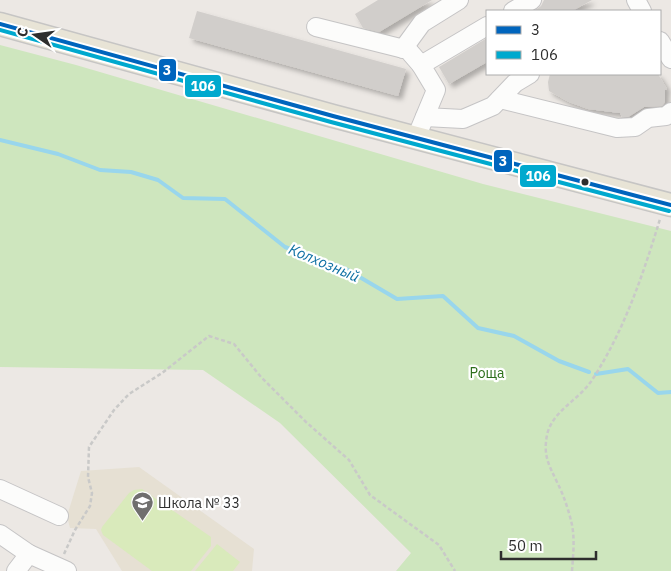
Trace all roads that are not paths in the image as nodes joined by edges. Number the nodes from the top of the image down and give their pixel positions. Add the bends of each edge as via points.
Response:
1 (459, 0) edge
2 (532, 0) edge
3 (515, 10) edge
4 (0, 24) edge
5 (316, 27) dead end
6 (486, 27) edge
7 (661, 42) edge
8 (403, 49) junction
9 (671, 60) edge
10 (421, 65) junction
11 (528, 75) edge
12 (500, 99) junction
13 (671, 112) edge
14 (425, 117) junction
15 (416, 138) junction
16 (668, 204) edge
17 (0, 489) edge
18 (59, 516) dead end
19 (0, 534) edge
20 (29, 554) junction
21 (63, 569) edge
22 (16, 571) edge

1 - 8 street via 422,23
2 - 3 street
4 - 15 main road
5 - 8 street
6 - 10 street
7 - 9 street
8 - 10 street via 408,50
10 - 14 street via 436,90
11 - 12 street via 515,83
12 - 13 street via 617,128 635,127 648,118 666,116
12 - 14 street via 493,106 463,119
14 - 15 street
15 - 16 main road
17 - 18 street
19 - 20 street
20 - 21 street
20 - 22 street

